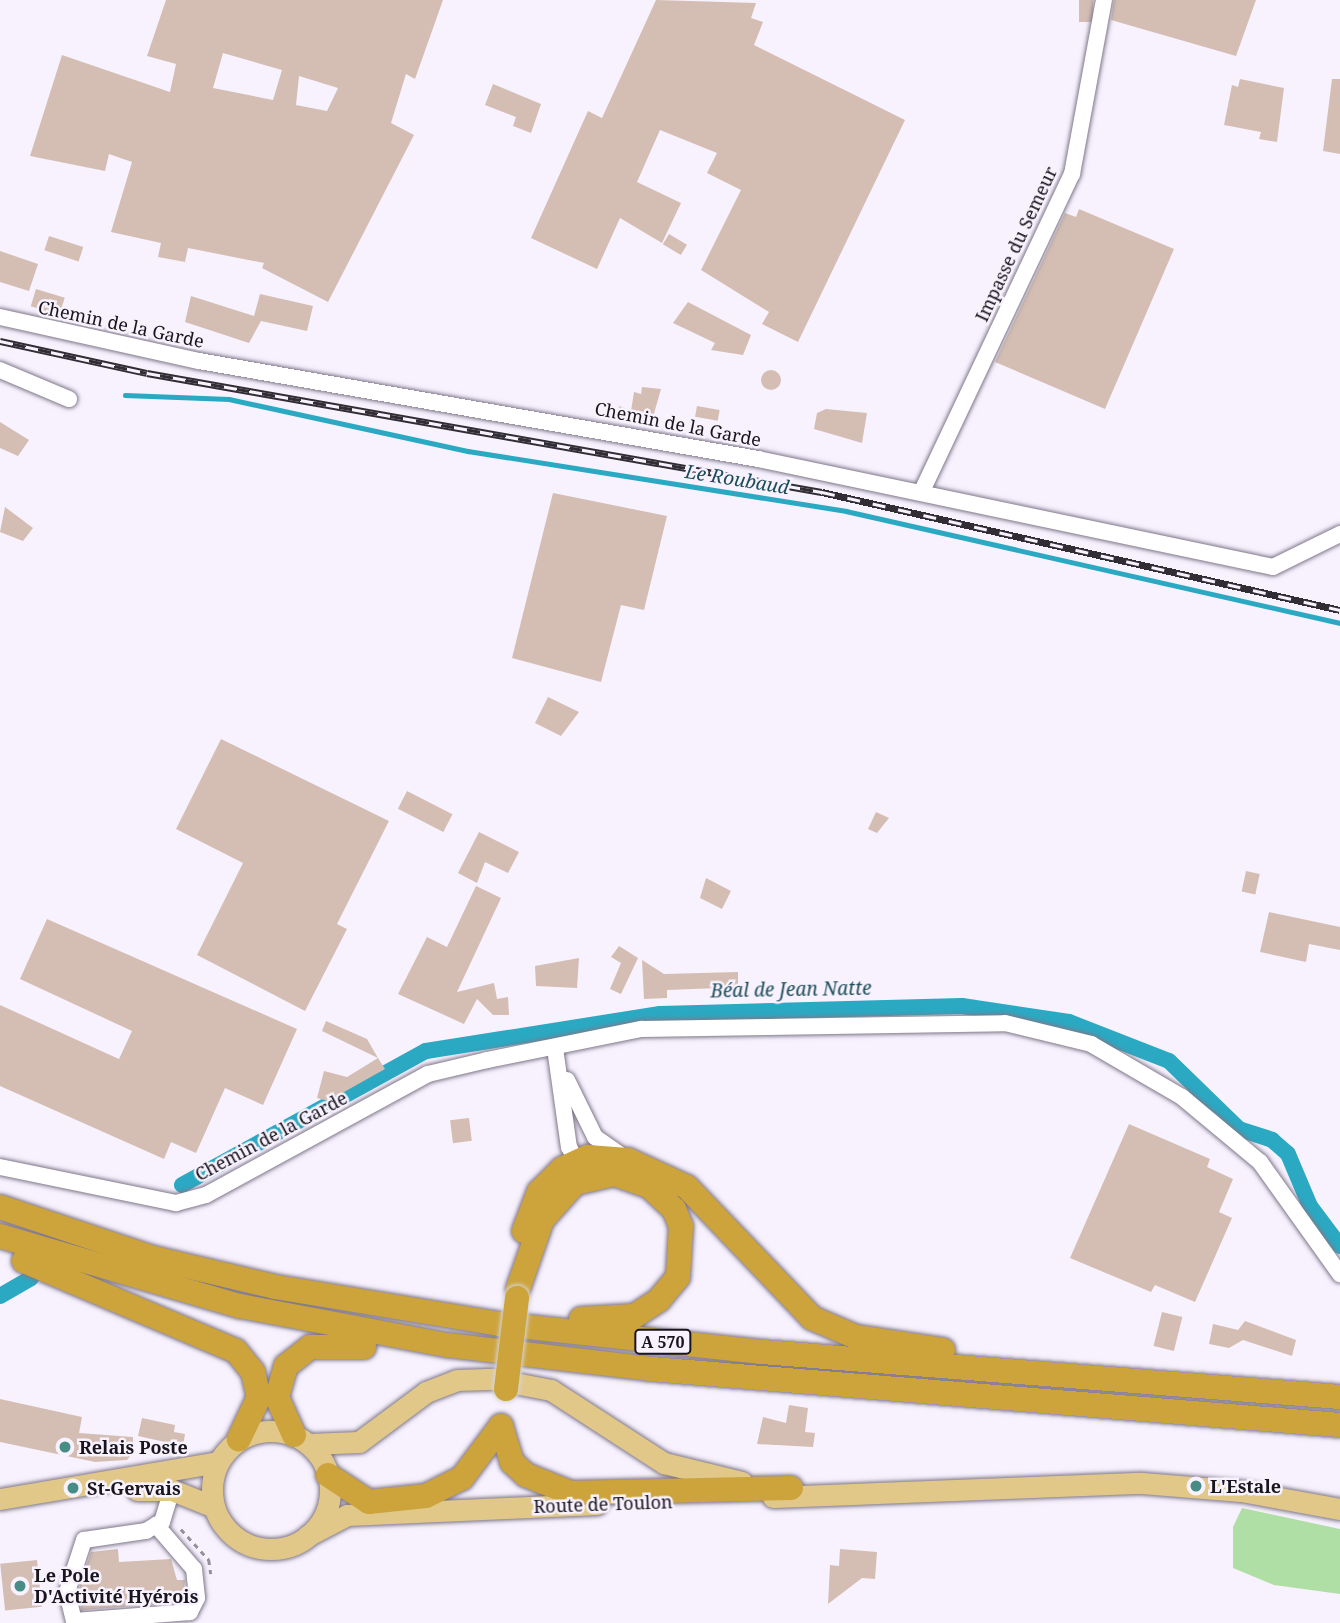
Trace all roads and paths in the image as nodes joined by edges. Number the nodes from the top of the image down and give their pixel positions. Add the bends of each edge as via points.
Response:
1 (1104, 0) edge
2 (0, 317) edge
3 (0, 370) edge
4 (69, 399) dead end
5 (922, 491) junction
6 (1340, 534) edge
7 (555, 1048) junction
8 (587, 1160) junction
9 (0, 1167) edge
10 (0, 1199) edge
11 (0, 1207) edge
12 (0, 1237) edge
13 (0, 1252) edge
14 (1340, 1274) edge
15 (518, 1294) junction
16 (1334, 1397) edge
17 (1340, 1425) edge
18 (501, 1426) junction
19 (1340, 1437) edge
20 (239, 1439) junction
21 (301, 1440) junction
22 (218, 1462) junction
23 (328, 1475) junction
24 (791, 1488) junction
25 (172, 1490) junction
26 (905, 1490) junction
27 (0, 1499) edge
28 (214, 1507) junction
29 (1340, 1509) edge
30 (410, 1510) junction
31 (0, 1511) edge
32 (156, 1525) junction
33 (307, 1536) junction

1 - 5 street, Impasse du Semeur via 1072,173
2 - 5 street, Chemin de la Garde via 199,361 616,431
3 - 4 street
5 - 6 street, Chemin de la Garde via 1273,567
7 - 8 street
7 - 8 street
7 - 9 street, Chemin de la Garde via 428,1074 206,1195 176,1203
7 - 14 street, Chemin de la Garde via 641,1029 775,1024 1005,1023 1091,1044 1182,1097 1260,1162
8 - 10 highway via 649,1186 674,1209 681,1226 678,1277 659,1300 634,1316 548,1318 333,1286 203,1257
8 - 15 highway via 542,1220
8 - 15 highway via 550,1179 531,1207
8 - 16 highway via 628,1160 687,1187 811,1318 856,1337
11 - 16 highway, A 570 via 153,1258 276,1287 500,1324
12 - 17 highway, A 570 via 240,1306 447,1345 651,1369
13 - 20 highway via 222,1340 245,1359 258,1386 254,1417
15 - 18 highway, bridge
18 - 23 highway via 462,1478 426,1496 369,1502
18 - 24 highway via 512,1462 526,1475 571,1493
18 - 30 highway via 490,1460 470,1483
19 - 21 highway via 604,1378 331,1343 296,1354 279,1380 280,1412
20 - 21 main road via 257,1432
20 - 22 main road
21 - 23 main road
21 - 24 main road, Route de Toulon via 359,1442 426,1392 457,1380 494,1379 551,1391 664,1463
22 - 27 main road
22 - 28 main road
23 - 33 main road via 327,1508
24 - 26 main road, Route de Toulon
25 - 28 main road
25 - 31 main road
25 - 32 street via 168,1511
26 - 29 main road, Route de Toulon via 1142,1483 1241,1491
26 - 30 main road, Route de Toulon
28 - 33 main road via 222,1524 253,1546 281,1547
30 - 33 main road, Route de Toulon via 348,1515
32 - 32 street via 84,1540 67,1592 68,1612 80,1622 193,1615 197,1598 194,1569

